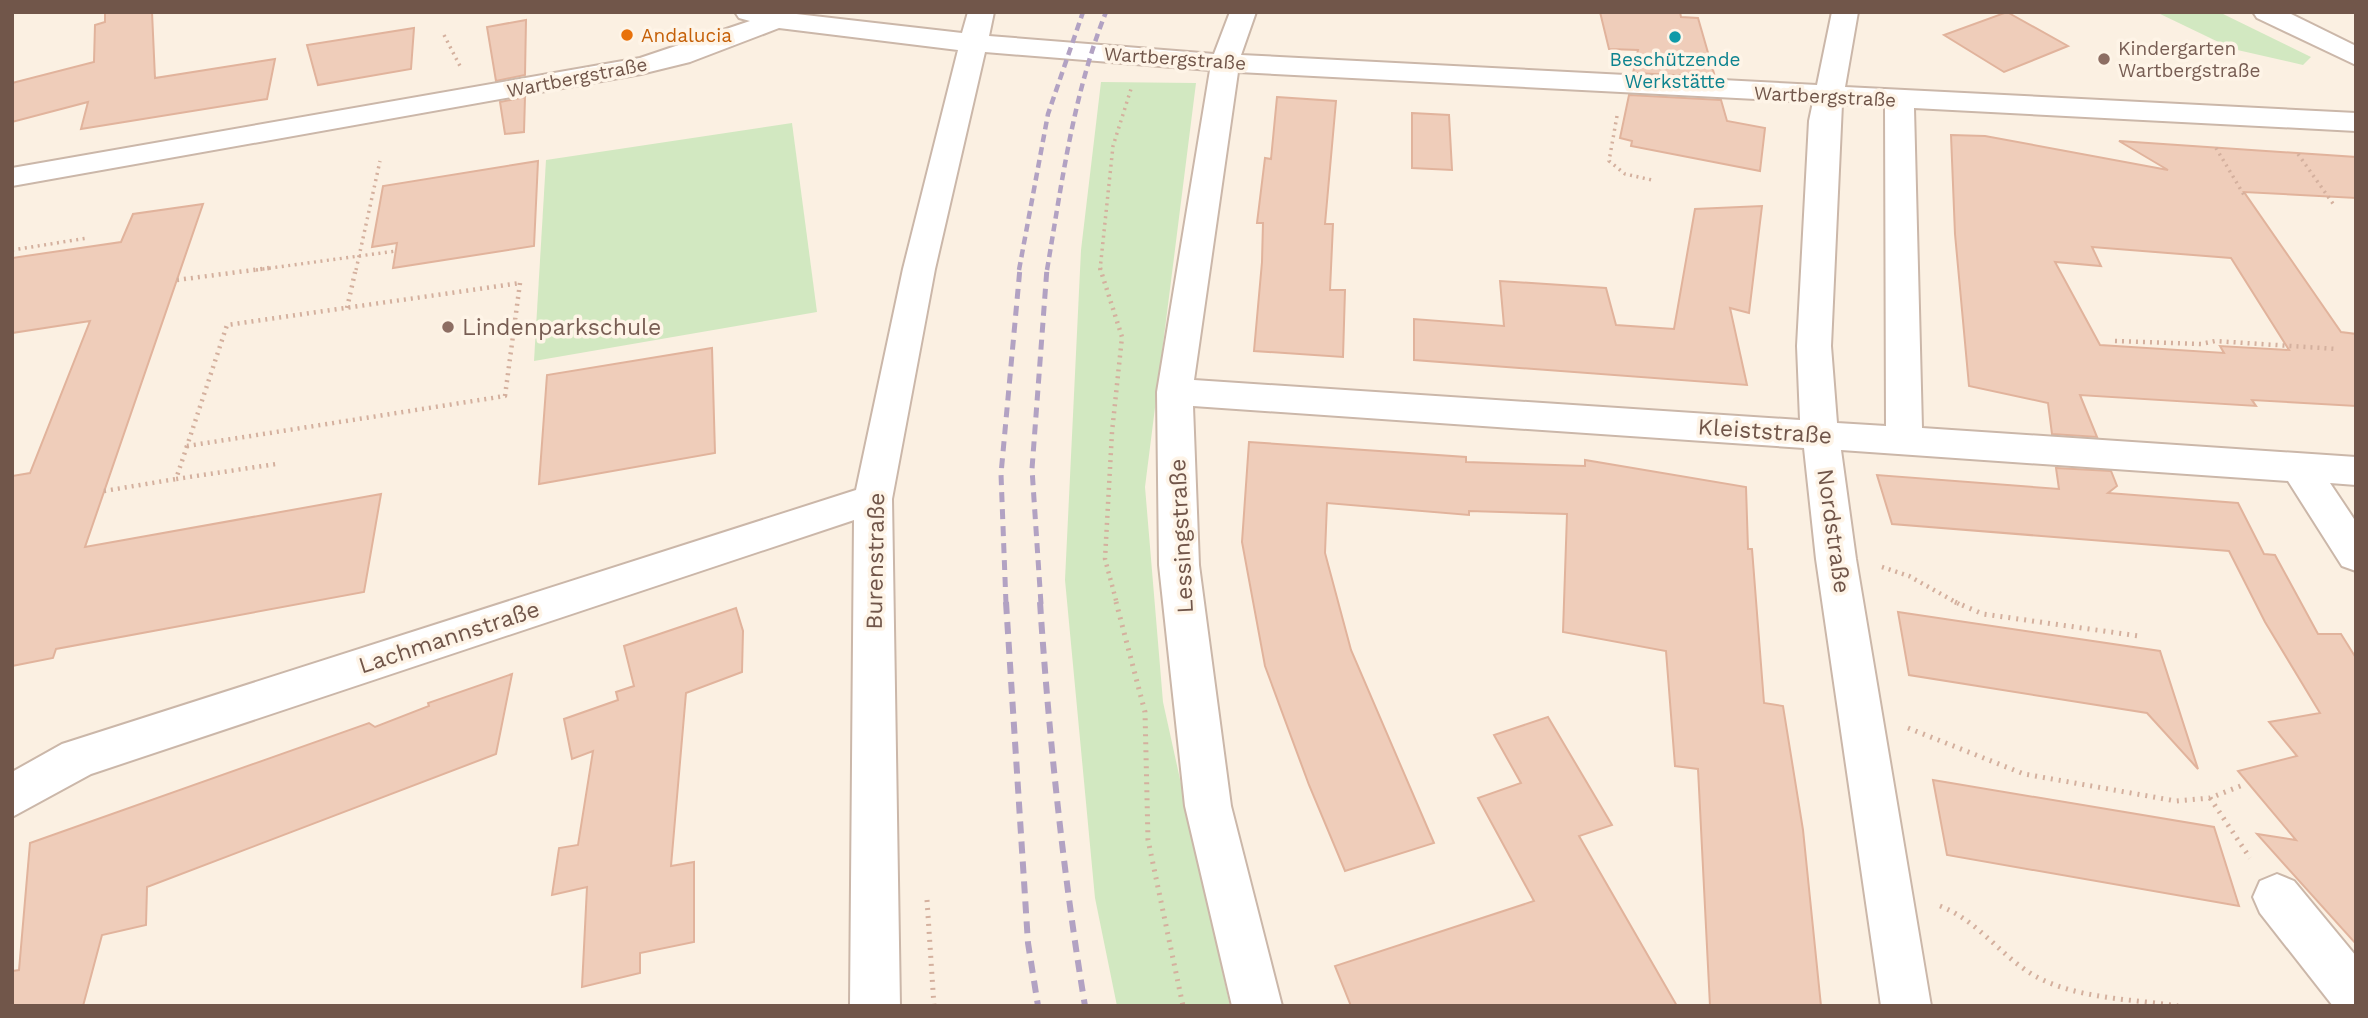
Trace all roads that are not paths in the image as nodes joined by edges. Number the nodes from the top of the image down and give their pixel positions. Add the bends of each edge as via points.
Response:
1 (748, 12) edge
2 (1243, 12) edge
3 (1845, 12) edge
4 (2266, 12) edge
5 (777, 20) junction
6 (978, 28) edge
7 (2356, 57) edge
8 (1225, 63) junction
9 (1828, 97) junction
10 (1899, 99) junction
11 (2356, 122) edge
12 (12, 177) edge
13 (1175, 392) junction
14 (1822, 435) junction
15 (1904, 440) junction
16 (2299, 467) junction
17 (2356, 471) edge
18 (873, 499) junction
19 (2356, 555) edge
20 (21, 790) edge
21 (2277, 897) road end
22 (2356, 995) edge
23 (876, 1006) edge
24 (1257, 1006) edge
25 (1906, 1006) edge

1 - 5 street
2 - 8 street, Lessingstraße
3 - 9 street, Nordstraße
4 - 7 street
5 - 6 street, Wartbergstraße
5 - 12 street, Wartbergstraße via 641,66
6 - 8 street, Wartbergstraße
6 - 18 street, Burenstraße via 919,269
8 - 9 street, Wartbergstraße
8 - 13 street, Lessingstraße
9 - 10 street, Wartbergstraße
9 - 14 street, Nordstraße via 1814,346
10 - 11 street, Wartbergstraße
10 - 15 street
13 - 14 street, Kleiststraße
13 - 24 street, Lessingstraße via 1179,565 1208,806
14 - 15 street, Kleiststraße
14 - 25 street, Nordstraße via 1836,559
15 - 16 street, Kleiststraße
16 - 17 street, Kleiststraße
16 - 19 street
18 - 20 street, Lachmannstraße via 78,758
18 - 23 street, Burenstraße
21 - 22 street

